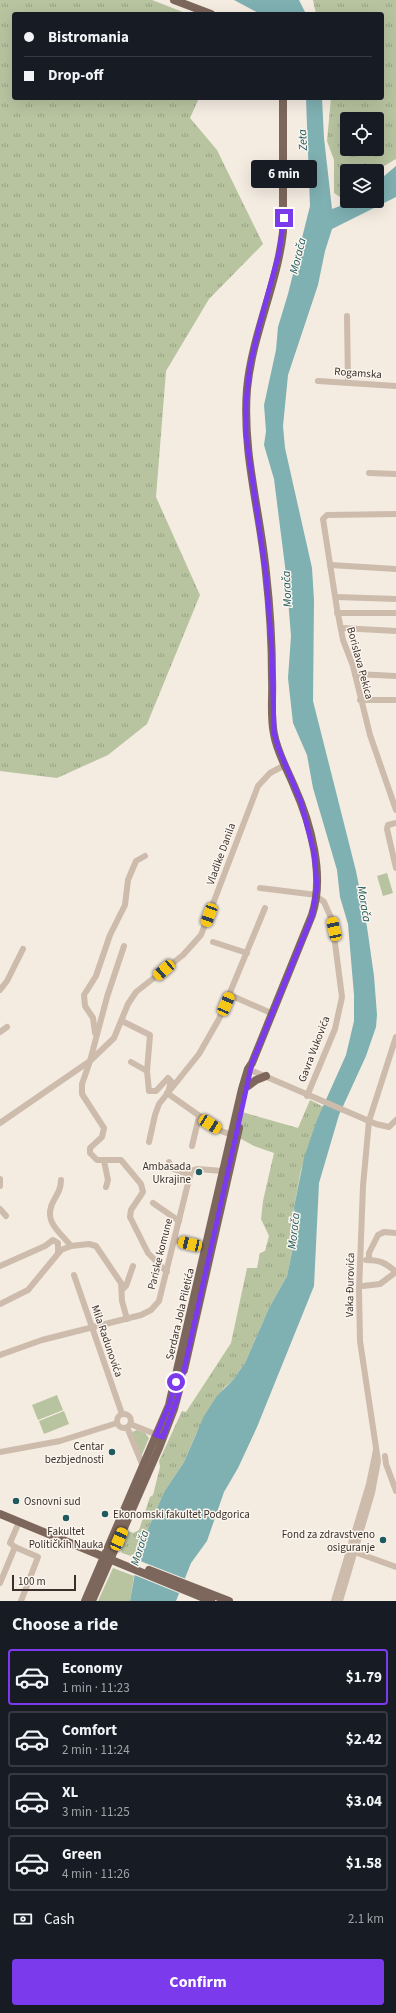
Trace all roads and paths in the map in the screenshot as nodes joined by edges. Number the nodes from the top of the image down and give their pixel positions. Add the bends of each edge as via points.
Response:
1 (174, 0) edge
2 (206, 12) edge
3 (283, 100) edge
4 (347, 316) dead end
5 (318, 381) dead end
6 (348, 382) junction
7 (396, 386) edge
8 (369, 473) dead end
9 (396, 474) edge
10 (396, 514) edge
11 (330, 565) junction
12 (396, 569) edge
13 (336, 597) junction
14 (396, 599) edge
15 (337, 613) junction
16 (396, 613) edge
17 (341, 628) junction
18 (396, 631) edge
19 (355, 674) junction
20 (396, 676) edge
21 (360, 700) junction
22 (396, 700) edge
23 (285, 765) junction
24 (396, 810) edge
25 (396, 823) edge
26 (146, 856) dead end
27 (396, 868) edge
28 (260, 888) dead end
29 (316, 896) junction
30 (265, 908) dead end
31 (213, 942) dead end
32 (124, 946) dead end
33 (23, 949) dead end
34 (247, 953) junction
35 (0, 990) edge
36 (230, 995) junction
37 (271, 1012) junction
38 (122, 1021) junction
39 (7, 1027) dead end
40 (0, 1032) edge
41 (396, 1037) edge
42 (96, 1043) junction
43 (90, 1061) junction
44 (131, 1062) dead end
45 (251, 1067) junction
46 (147, 1071) junction
47 (266, 1076) junction
48 (245, 1087) junction
49 (169, 1092) junction
50 (309, 1096) junction
51 (199, 1117) junction
52 (396, 1120) edge
53 (369, 1121) junction
54 (0, 1123) edge
55 (234, 1136) junction
56 (149, 1142) dead end
57 (192, 1146) dead end
58 (104, 1161) junction
59 (169, 1162) dead end
60 (223, 1171) junction
61 (189, 1175) junction
62 (0, 1179) edge
63 (61, 1180) dead end
64 (0, 1186) edge
65 (106, 1187) dead end
66 (153, 1204) dead end
67 (0, 1208) edge
68 (6, 1216) dead end
69 (179, 1222) junction
70 (396, 1233) edge
71 (175, 1240) junction
72 (71, 1246) junction
73 (209, 1248) junction
74 (58, 1253) junction
75 (360, 1260) junction
76 (369, 1260) junction
77 (0, 1266) edge
78 (133, 1266) dead end
79 (166, 1272) junction
80 (396, 1272) edge
81 (74, 1275) dead end
82 (363, 1286) dead end
83 (122, 1290) junction
84 (0, 1304) edge
85 (127, 1319) junction
86 (91, 1327) junction
87 (0, 1355) edge
88 (122, 1414) junction
89 (117, 1423) junction
90 (128, 1426) junction
91 (160, 1436) junction
92 (0, 1452) edge
93 (385, 1456) dead end
94 (143, 1466) junction
95 (396, 1491) edge
96 (0, 1514) edge
97 (19, 1522) junction
98 (15, 1547) junction
99 (352, 1551) junction
100 (108, 1557) junction
101 (121, 1562) junction
102 (396, 1567) edge
103 (0, 1583) edge
104 (21, 1601) edge
105 (85, 1601) edge
106 (92, 1601) edge
107 (211, 1601) edge
108 (229, 1601) edge
109 (334, 1601) edge
110 (340, 1601) edge

1 - 2 main road
3 - 23 main road, Serdara Jola Piletića via 283,232 251,363 246,426 266,575 272,650 273,729
4 - 6 street
5 - 6 street, Rogamska
6 - 7 street, Rogamska
8 - 9 street
10 - 11 street, Borislava Pekica via 324,516
11 - 12 street
11 - 13 street, Borislava Pekica
13 - 14 street
13 - 15 street, Borislava Pekica
15 - 16 street
15 - 17 street, Borislava Pekica
17 - 18 street
17 - 19 street, Borislava Pekica
19 - 20 street
19 - 21 street, Borislava Pekica
21 - 22 street
21 - 24 street, Borislava Pekica via 382,774
23 - 29 main road, Serdara Jola Piletića via 301,802 313,846 318,878
23 - 38 street, Vladike Danila via 270,773 258,786 201,935 183,955 136,992
25 - 27 street via 388,825 387,829
26 - 42 street via 136,861 128,880 125,905 110,935 96,976 84,995 85,1006 93,1018
28 - 29 street
29 - 37 main road, Serdara Jola Piletića via 312,916
29 - 50 street, Gavra Vukovića via 324,902 332,920 342,997 335,1029
30 - 34 street
31 - 34 street
32 - 42 street via 107,997
33 - 35 street
34 - 36 street
36 - 37 street
36 - 49 street via 199,1054
37 - 45 main road, Serdara Jola Piletića
38 - 43 street, Vladike Danila via 109,1044
38 - 46 street via 147,1032 151,1037
39 - 40 street
41 - 53 street, Vaka Đurovića
42 - 43 street
43 - 54 street, Vladike Danila
43 - 58 street, Vladike Danila via 82,1084 82,1094 104,1130 102,1137 90,1148 90,1153 95,1159
44 - 46 street
45 - 47 street
45 - 48 main road, Serdara Jola Piletića
46 - 49 street via 149,1091 156,1090 168,1078 171,1079
47 - 48 main road
47 - 50 street
48 - 55 main road, Serdara Jola Piletića
49 - 51 street
49 - 56 street via 157,1108
50 - 53 street
51 - 55 street
51 - 57 street
52 - 53 street via 386,1127
53 - 75 street, Vaka Đurovića via 363,1182
55 - 60 main road, Serdara Jola Piletića
55 - 73 main road, Serdara Jola Piletića
58 - 65 street via 108,1180
58 - 79 street via 121,1160 143,1189 131,1210 130,1217 148,1253
59 - 61 street via 171,1168
60 - 61 street via 197,1169
60 - 73 main road, Serdara Jola Piletića
61 - 69 street, Pariske komune
62 - 64 street
63 - 72 street via 60,1192 50,1208 50,1218 56,1230
66 - 69 street
67 - 68 street
69 - 71 street, Pariske komune
70 - 76 street via 384,1232 378,1235 369,1253
71 - 73 street
71 - 79 street, Pariske komune
72 - 74 street
72 - 83 street via 94,1244 121,1283
73 - 91 main road, Serdara Jola Piletića via 178,1397
74 - 77 street via 58,1243 54,1240
74 - 84 street via 28,1290
75 - 76 street
75 - 99 street, Vaka Đurovića via 361,1350 376,1448
76 - 80 street via 386,1263
78 - 83 street
79 - 85 street, Pariske komune via 159,1301 155,1306 147,1312
80 - 82 street via 380,1284
81 - 86 street, Mila Radunovića
83 - 85 street via 122,1302
85 - 86 street, Pariske komune
86 - 87 street, Pariske komune
86 - 88 street, Mila Radunovića
88 - 89 street via 118,1416
88 - 90 street via 130,1417
89 - 90 street via 121,1427
89 - 92 street via 60,1441
90 - 91 street
90 - 94 street
91 - 94 main road, Serdara Jola Piletića
91 - 100 main road, Serdara Jola Piletića
93 - 95 street
94 - 100 main road, Serdara Jola Piletića
96 - 97 main road
97 - 98 street via 10,1543
97 - 100 main road
98 - 103 street
98 - 104 street via 38,1556
99 - 102 street
99 - 109 street, Vaka Đurovića
99 - 110 street, Vaka Đurovića
100 - 101 main road
100 - 105 main road
100 - 106 main road
101 - 107 main road
101 - 108 main road

